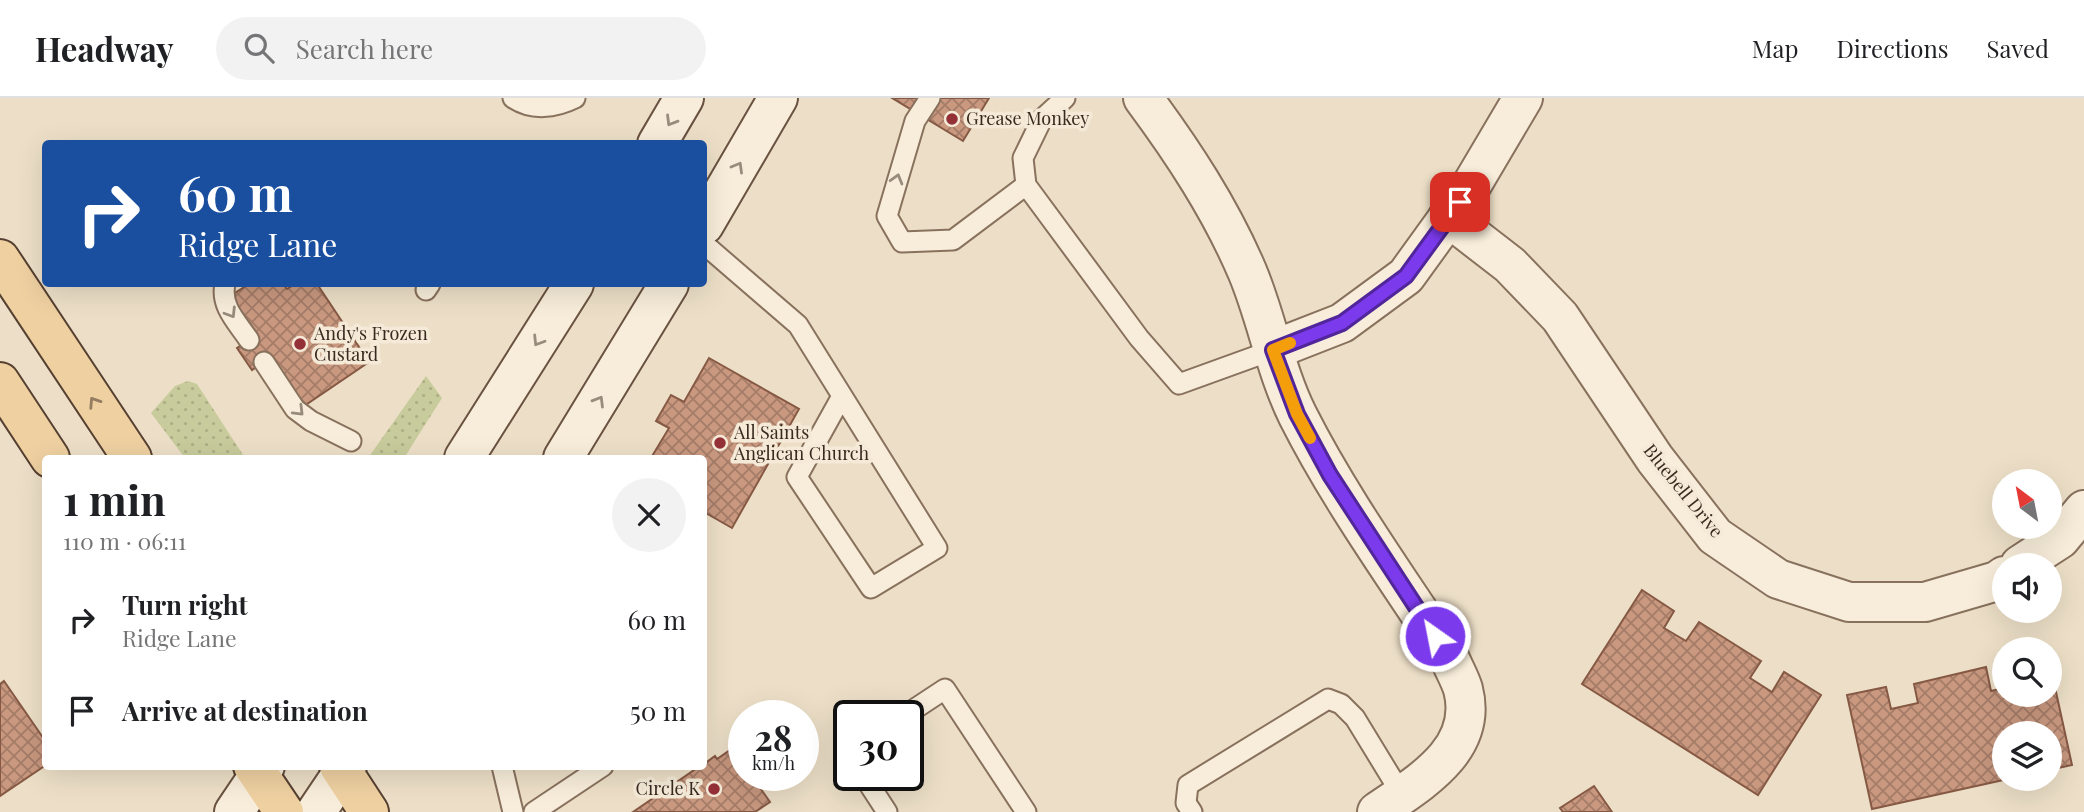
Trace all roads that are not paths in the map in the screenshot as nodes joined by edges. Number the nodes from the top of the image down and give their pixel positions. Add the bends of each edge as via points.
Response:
1 (513, 98) edge
2 (575, 98) edge
3 (684, 98) edge
4 (779, 98) edge
5 (930, 98) edge
6 (1065, 98) edge
7 (1143, 98) edge
8 (1523, 98) edge
9 (659, 140) edge
10 (1026, 185) junction
11 (1448, 218) junction
12 (707, 220) edge
13 (707, 247) edge
14 (0, 260) edge
15 (225, 287) edge
16 (572, 287) edge
17 (667, 287) edge
18 (249, 340) dead end
19 (1273, 350) junction
20 (264, 362) dead end
21 (0, 382) edge
22 (842, 396) junction
23 (351, 441) dead end
24 (48, 455) edge
25 (130, 455) edge
26 (466, 455) edge
27 (565, 455) edge
28 (2084, 510) edge
29 (2038, 553) edge
30 (1992, 582) edge
31 (924, 703) edge
32 (258, 770) edge
33 (260, 770) edge
34 (342, 770) edge
35 (344, 770) edge
36 (503, 770) edge
37 (597, 770) edge
38 (873, 791) edge
39 (1390, 804) edge
40 (234, 812) edge
41 (284, 812) edge
42 (316, 812) edge
43 (369, 812) edge
44 (513, 812) edge
45 (534, 812) edge
46 (887, 812) edge
47 (1026, 812) edge
48 (1192, 812) edge

1 - 2 lane via 536,107
3 -> 9 street
12 -> 4 street
10 -> 5 lane via 953,240 902,242 887,216 915,121
6 - 10 lane via 1042,119 1023,158
7 - 19 street via 1214,202 1248,272
8 - 11 street
10 - 19 lane via 1178,384
11 - 19 street via 1406,276 1342,323
11 - 30 street, Bluebell Drive via 1510,265 1560,317 1655,459 1715,536 1778,579 1849,601 1925,602
13 - 22 lane via 797,324
25 -> 14 main road
15 -> 18 lane via 225,303
16 -> 26 street
27 -> 17 street
19 - 39 street via 1297,414 1330,475 1450,659 1464,690 1457,744 1437,771
20 -> 23 lane via 295,409
21 - 24 main road
22 - 22 lane via 937,548 871,588 797,477
28 - 29 street via 2060,539
31 - 47 lane via 945,689
32 - 40 street
33 - 41 main road
34 - 42 street
35 - 43 main road
36 - 44 lane
37 - 45 lane
38 - 46 lane
39 - 48 lane via 1354,718 1341,704 1328,699 1188,785 1186,803

